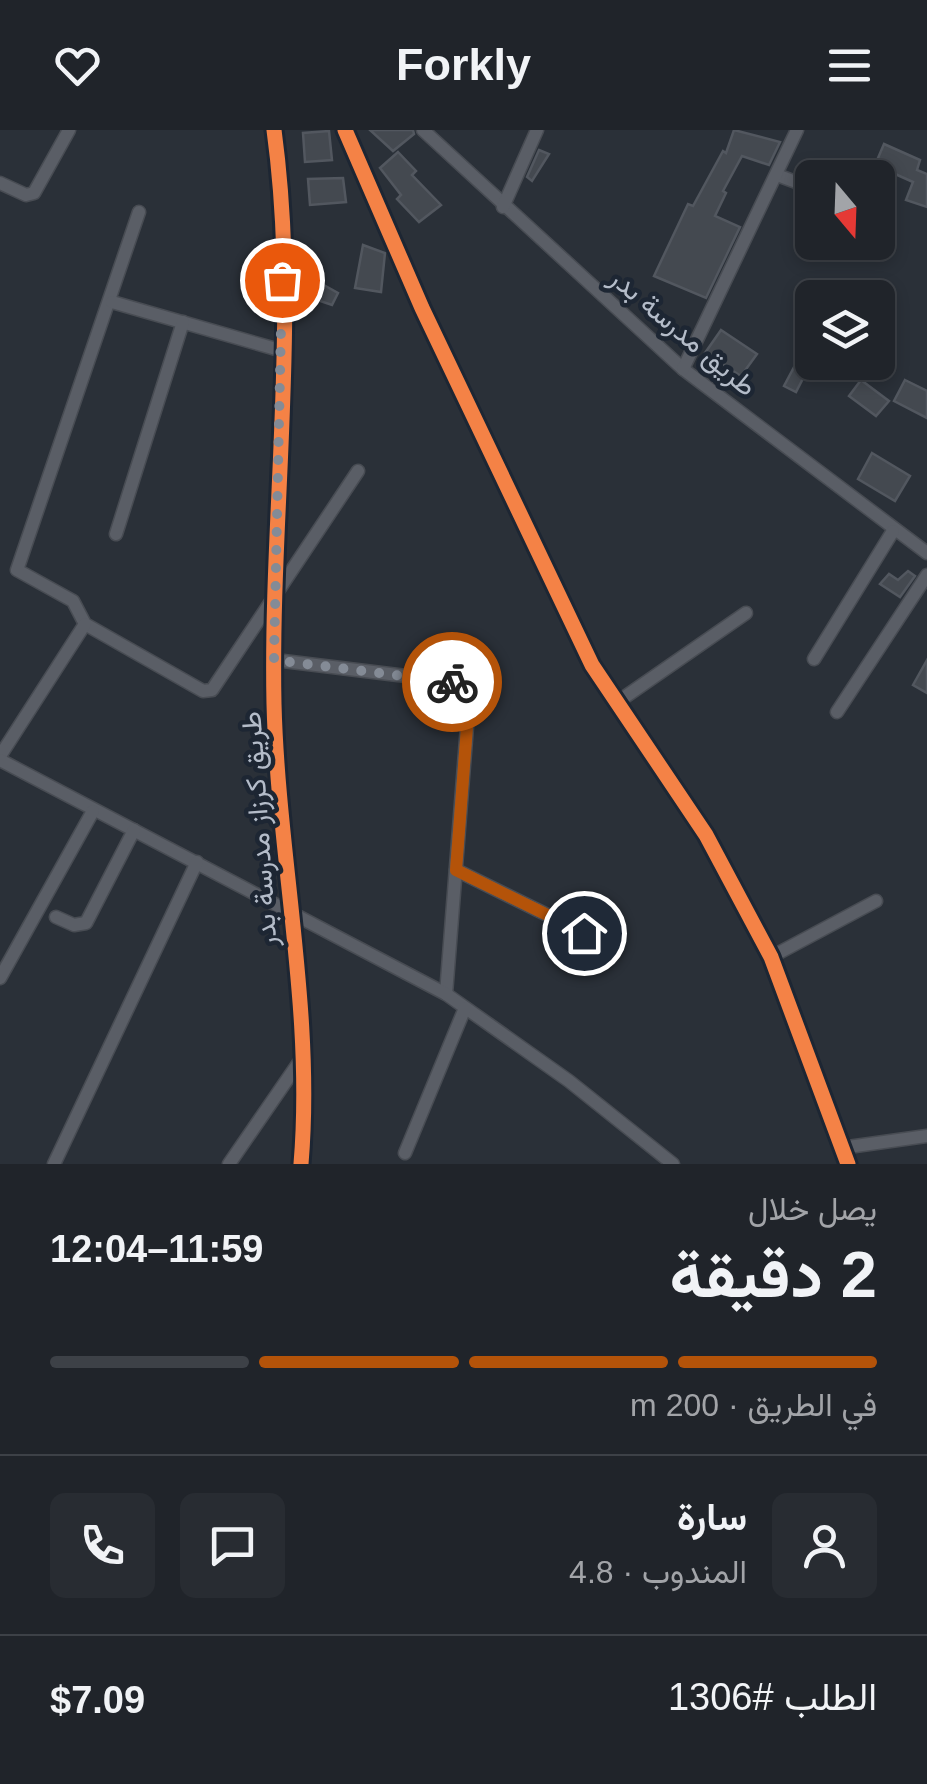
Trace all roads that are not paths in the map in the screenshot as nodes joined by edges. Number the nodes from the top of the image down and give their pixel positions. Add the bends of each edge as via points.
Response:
1 (69, 130) edge
2 (274, 130) edge
3 (345, 130) edge
4 (536, 130) edge
5 (796, 130) edge
6 (428, 132) edge
7 (778, 175) junction
8 (795, 182) edge
9 (0, 184) edge
10 (504, 207) junction
11 (139, 212) dead end
12 (112, 302) junction
13 (183, 322) junction
14 (282, 351) junction
15 (683, 369) junction
16 (358, 471) dead end
17 (892, 531) junction
18 (116, 534) dead end
19 (927, 553) edge
20 (927, 575) edge
21 (276, 592) junction
22 (746, 613) dead end
23 (85, 624) junction
24 (814, 658) dead end
25 (274, 660) junction
26 (619, 701) junction
27 (838, 712) dead end
28 (0, 758) edge
29 (93, 811) junction
30 (134, 830) junction
31 (197, 862) junction
32 (456, 870) junction
33 (876, 901) dead end
34 (288, 912) junction
35 (56, 916) dead end
36 (584, 933) dead end
37 (771, 958) junction
38 (0, 978) edge
39 (446, 994) junction
40 (465, 1008) junction
41 (302, 1058) junction
42 (927, 1136) edge
43 (841, 1148) junction
44 (405, 1153) dead end
45 (54, 1164) edge
46 (229, 1164) edge
47 (301, 1164) edge
48 (673, 1164) edge
49 (848, 1164) edge

1 - 9 street via 34,193
2 - 14 street, طريق كرزاز مدرسة بدر
3 - 26 street via 521,518 592,665
4 - 10 street
5 - 7 street
6 - 10 street, طريق مدرسة بدر
7 - 8 street
7 - 15 street
10 - 15 street, طريق مدرسة بدر
11 - 12 street
12 - 13 street
12 - 23 street via 17,570 73,601
13 - 14 street
13 - 18 street
14 - 21 street, طريق كرزاز مدرسة بدر
15 - 17 street, طريق مدرسة بدر
16 - 21 street
17 - 19 street, طريق مدرسة بدر
17 - 24 street
20 - 27 street
21 - 23 street via 212,690 203,691
21 - 25 street, طريق كرزاز مدرسة بدر
22 - 26 street
23 - 28 street
25 - 32 street via 447,680 465,688
25 - 34 street, طريق كرزاز مدرسة بدر
26 - 37 street via 706,834
28 - 29 street
29 - 30 street
29 - 38 street
30 - 31 street
30 - 35 street via 86,923 74,926
31 - 34 street
31 - 45 street
32 - 36 street
32 - 39 street
33 - 37 street
34 - 39 street
34 - 41 street, طريق كرزاز مدرسة بدر
37 - 43 street
39 - 40 street
40 - 44 street
40 - 48 street
41 - 46 street
41 - 47 street, طريق كرزاز مدرسة بدر
42 - 43 street
43 - 49 street

